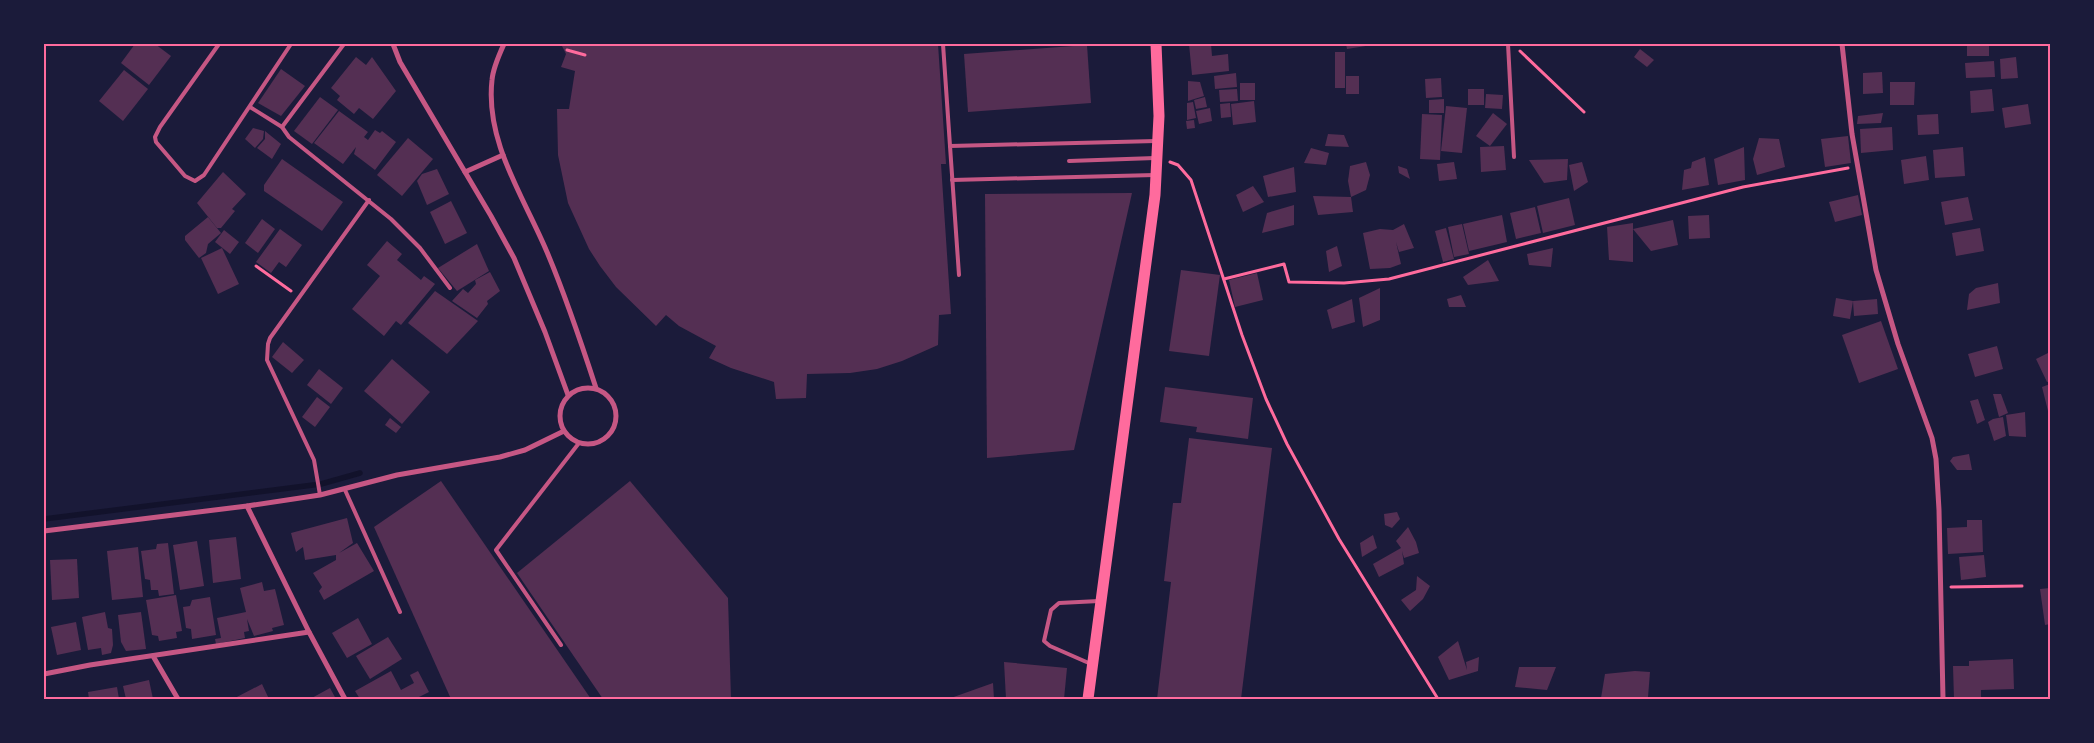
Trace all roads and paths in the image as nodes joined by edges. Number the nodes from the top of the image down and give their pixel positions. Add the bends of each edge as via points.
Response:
1 (219, 44) edge
2 (291, 44) edge
3 (344, 44) edge
4 (393, 44) edge
5 (504, 44) edge
6 (943, 44) edge
7 (1156, 44) edge
8 (1508, 44) edge
9 (1842, 44) edge
10 (567, 50) dead end
11 (1519, 51) dead end
12 (584, 55) dead end
13 (250, 107) junction
14 (1584, 112) dead end
15 (282, 127) junction
16 (1158, 141) junction
17 (950, 146) junction
18 (503, 155) junction
19 (1514, 157) dead end
20 (1157, 158) junction
21 (1069, 161) dead end
22 (1857, 167) junction
23 (466, 172) junction
24 (1156, 175) junction
25 (952, 180) junction
26 (369, 200) junction
27 (256, 266) dead end
28 (959, 275) dead end
29 (1224, 279) junction
30 (450, 288) dead end
31 (300, 297) junction
32 (596, 388) junction
33 (568, 395) junction
34 (564, 431) junction
35 (579, 443) junction
36 (345, 490) junction
37 (320, 495) junction
38 (248, 506) junction
39 (44, 531) edge
40 (2022, 586) dead end
41 (1940, 587) junction
42 (1101, 601) junction
43 (400, 612) dead end
44 (309, 632) junction
45 (561, 645) dead end
46 (153, 656) junction
47 (1093, 664) junction
48 (44, 674) edge
49 (178, 699) edge
50 (345, 699) edge
51 (1088, 699) edge
52 (1438, 699) edge
53 (1943, 699) edge

1 - 13 lane via 160,127 156,142 185,176 195,181 204,175
2 - 13 lane
3 - 15 lane
4 - 23 street via 400,62
5 - 18 street via 492,78 491,103 494,128
6 - 17 lane
7 - 16 main road
8 - 19 lane
9 - 22 street
10 - 12 path
11 - 14 path
13 - 15 lane
15 - 26 lane via 288,137
16 - 17 lane
16 - 20 main road
17 - 25 lane
18 - 23 street
18 - 32 street via 556,275
20 - 21 lane
20 - 24 main road
20 - 29 path via 1178,165 1192,180
22 - 29 path via 1743,187 1389,279 1344,283 1289,282 1284,264
22 - 41 street via 1884,301 1932,438 1938,480
23 - 33 street via 514,258
24 - 25 lane
24 - 42 main road
25 - 28 lane
26 - 30 lane via 420,248
26 - 31 lane
27 - 31 path
29 - 52 path via 1266,399 1287,444 1339,539
31 - 37 lane via 270,338 268,360 311,453
32 - 33 street via 586,387
32 - 35 street via 610,397 614,404 615,426 596,443
33 - 34 street via 560,413
34 - 35 street
34 - 36 street via 500,458 397,475
35 - 45 lane via 496,550
36 - 37 street
36 - 43 lane
37 - 38 street
38 - 39 street
38 - 44 street
40 - 41 path
41 - 53 street
42 - 47 main road
42 - 47 lane via 1059,603 1052,610 1044,641
44 - 46 street
44 - 50 street
46 - 48 street
46 - 49 street
47 - 51 main road

